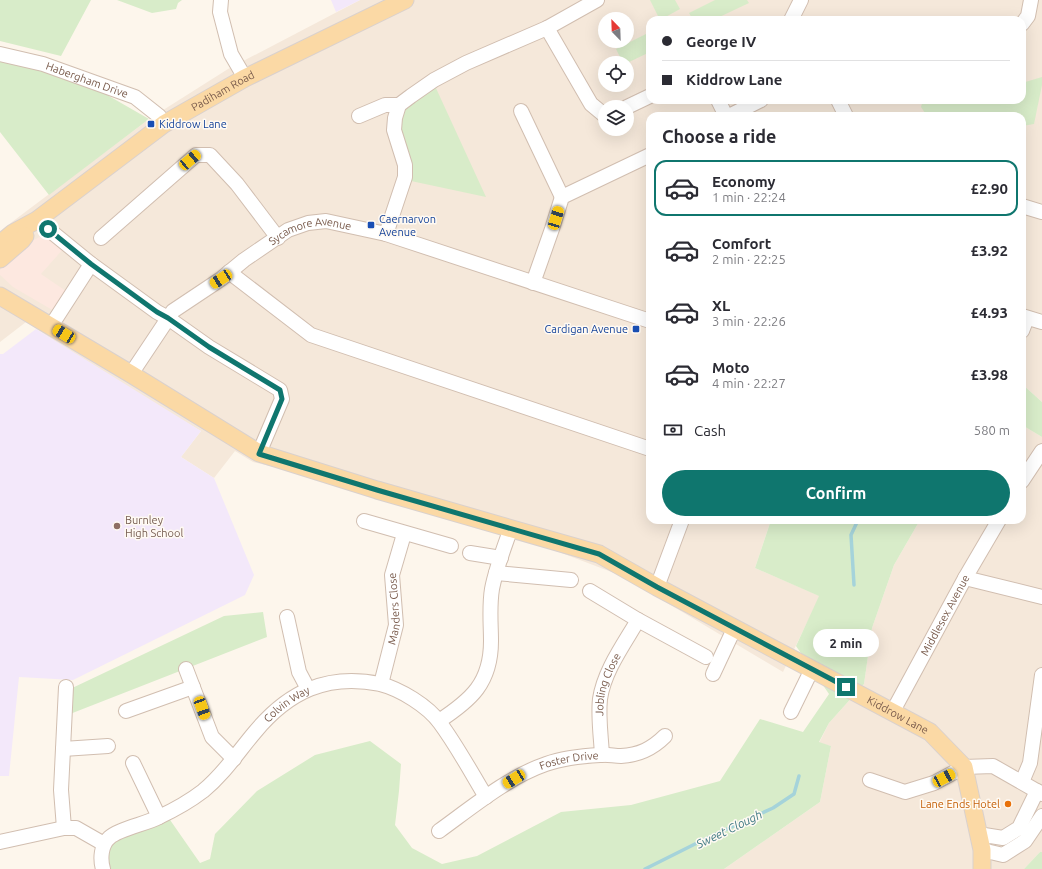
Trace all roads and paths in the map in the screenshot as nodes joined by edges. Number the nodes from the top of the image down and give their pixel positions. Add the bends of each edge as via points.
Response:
1 (221, 0) edge
2 (405, 0) edge
3 (597, 0) edge
4 (801, 0) edge
5 (1030, 0) edge
6 (793, 16) edge
7 (1026, 19) edge
8 (547, 28) junction
9 (0, 54) edge
10 (246, 78) junction
11 (646, 98) edge
12 (634, 104) edge
13 (753, 104) edge
14 (399, 105) junction
15 (598, 110) edge
16 (521, 111) dead end
17 (736, 112) edge
18 (358, 116) dead end
19 (164, 124) junction
20 (646, 157) edge
21 (562, 197) junction
22 (1026, 207) edge
23 (1042, 212) edge
24 (37, 220) junction
25 (386, 234) junction
26 (101, 238) dead end
27 (278, 238) junction
28 (0, 244) edge
29 (0, 259) edge
30 (91, 264) junction
31 (229, 272) junction
32 (533, 283) junction
33 (0, 296) edge
34 (168, 318) junction
35 (1026, 318) edge
36 (646, 320) edge
37 (1042, 322) edge
38 (51, 326) junction
39 (131, 374) junction
40 (646, 448) edge
41 (1042, 451) edge
42 (259, 454) junction
43 (1026, 474) edge
44 (364, 522) dead end
45 (681, 524) edge
46 (997, 524) edge
47 (511, 528) junction
48 (404, 534) junction
49 (451, 546) dead end
50 (470, 552) dead end
51 (501, 558) junction
52 (496, 573) junction
53 (965, 578) junction
54 (571, 580) dead end
55 (657, 587) junction
56 (590, 591) dead end
57 (1042, 597) edge
58 (286, 617) dead end
59 (638, 620) junction
60 (734, 629) junction
61 (706, 657) dead end
62 (186, 669) dead end
63 (812, 669) junction
64 (713, 674) dead end
65 (1042, 675) edge
66 (381, 684) junction
67 (66, 687) dead end
68 (193, 687) junction
69 (308, 689) junction
70 (126, 711) dead end
71 (791, 712) dead end
72 (893, 712) junction
73 (439, 721) junction
74 (665, 736) dead end
75 (108, 746) dead end
76 (63, 749) junction
77 (602, 755) junction
78 (234, 759) junction
79 (133, 763) dead end
80 (964, 767) junction
81 (870, 780) dead end
82 (1022, 782) junction
83 (1040, 792) edge
84 (486, 797) junction
85 (1042, 816) edge
86 (159, 817) junction
87 (64, 828) junction
88 (439, 831) dead end
89 (0, 842) edge
90 (980, 842) junction
91 (104, 844) junction
92 (102, 869) edge
93 (982, 869) edge

1 - 10 street via 220,12 231,54
2 - 10 main road, Padiham Road
3 - 8 street
4 - 6 street
5 - 7 street
8 - 14 street via 466,63 434,80
8 - 15 street via 590,104
9 - 19 street, Habergham Drive via 43,64 135,97 159,116
10 - 19 main road, Padiham Road
11 - 12 street
13 - 17 street
14 - 18 street via 384,105
14 - 25 street via 394,130 406,166 405,177
16 - 21 street
19 - 24 main road, Padiham Road
20 - 21 street
21 - 32 street
22 - 23 street
24 - 28 main road, Padiham Road
24 - 29 main road, Padiham Road via 22,240
24 - 30 street
25 - 27 street, Sycamore Avenue via 326,221 308,223 288,230
25 - 32 street, Sycamore Avenue
26 - 27 street via 196,155 210,155 237,184
27 - 31 street, Sycamore Avenue
30 - 34 street
30 - 38 street
31 - 34 street, Sycamore Avenue via 173,311
31 - 40 street via 310,335
32 - 36 street, Sycamore Avenue
33 - 38 main road, Kiddrow Lane
34 - 39 street, Sycamore Avenue
34 - 42 street via 209,347 280,390 282,399
35 - 37 street
38 - 39 main road, Kiddrow Lane
39 - 42 main road, Kiddrow Lane
41 - 43 street
42 - 47 main road, Kiddrow Lane
44 - 48 street
45 - 55 street
46 - 53 street, Middlesex Avenue
47 - 51 street
47 - 55 main road, Kiddrow Lane via 599,554
48 - 49 street
48 - 66 street, Manders Close via 392,575 396,625
50 - 51 street
51 - 52 street
52 - 54 street
52 - 73 street via 492,589 489,664 483,681 473,696
53 - 57 street
53 - 72 street, Middlesex Avenue
55 - 60 main road, Kiddrow Lane
56 - 59 street
58 - 69 street via 299,672
59 - 61 street
59 - 77 street, Jobling Close via 606,676 603,687 600,712
60 - 63 main road, Kiddrow Lane
60 - 64 street
62 - 68 street
63 - 71 street
63 - 72 main road, Kiddrow Lane
65 - 82 street via 1030,763
66 - 69 street, Colvin Way via 338,682
66 - 73 street, Colvin Way via 400,691 419,703
67 - 76 street
68 - 70 street
68 - 78 street via 212,737
69 - 78 street, Colvin Way via 270,715
72 - 80 main road, Kiddrow Lane via 930,732
73 - 84 street, Colvin Way
74 - 77 street, Foster Drive via 656,745 635,754
75 - 76 street
76 - 87 street via 61,790
77 - 84 street, Foster Drive via 546,764
78 - 86 street, Colvin Way via 219,777 202,791
79 - 86 street
80 - 81 street via 934,783 905,792
80 - 82 street via 993,766
80 - 90 main road
82 - 83 street
83 - 90 street via 1019,828 1003,838
84 - 88 street, Foster Drive
85 - 90 street via 1025,840 1003,855
86 - 91 street, Colvin Way via 118,833
87 - 89 street
87 - 91 street via 76,828
90 - 93 main road
91 - 92 street

